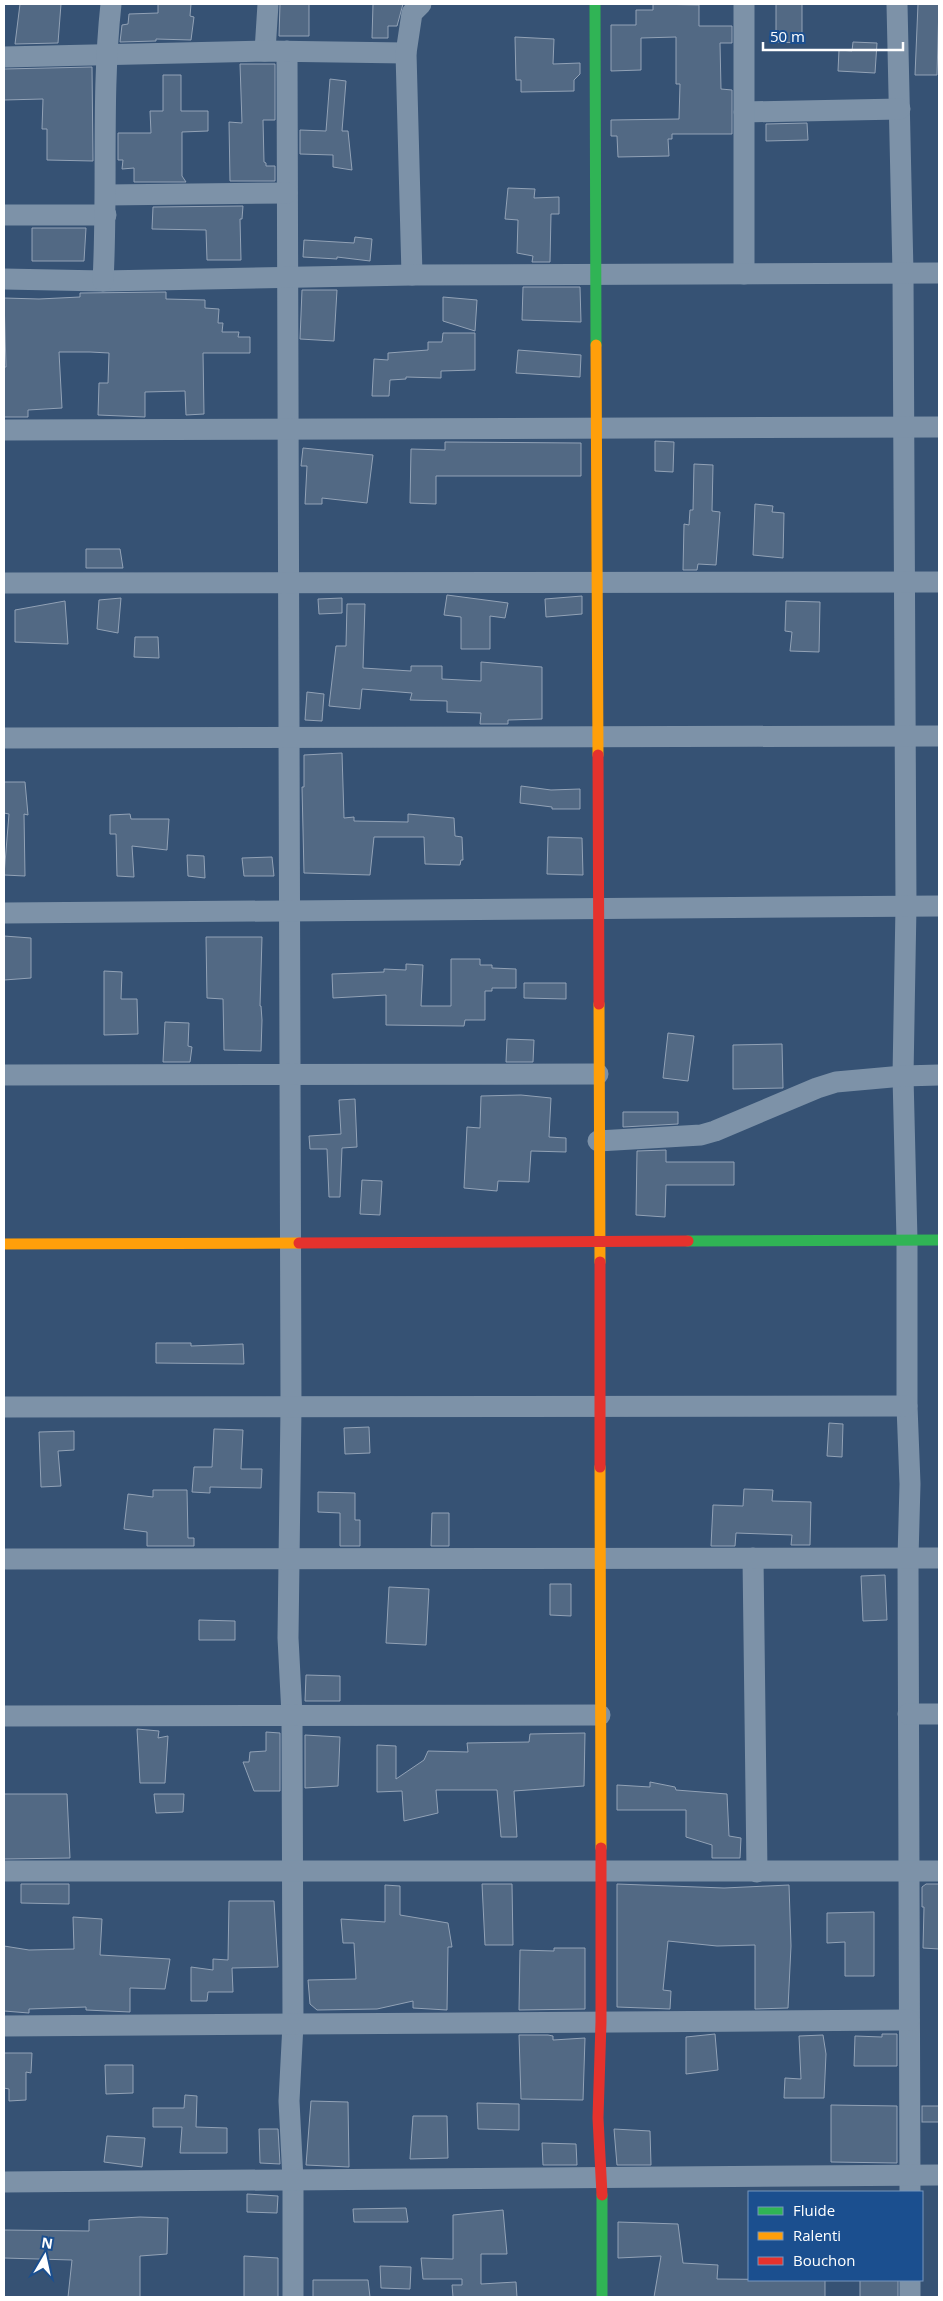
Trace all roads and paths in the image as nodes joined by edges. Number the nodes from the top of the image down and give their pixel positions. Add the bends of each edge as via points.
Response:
1 (111, 4) edge
2 (268, 4) edge
3 (421, 4) edge
4 (594, 4) edge
5 (744, 4) edge
6 (897, 4) edge
7 (265, 51) junction
8 (287, 51) junction
9 (406, 53) junction
10 (106, 56) junction
11 (4, 57) edge
12 (900, 109) junction
13 (744, 112) junction
14 (287, 192) junction
15 (106, 205) junction
16 (4, 215) edge
17 (903, 273) junction
18 (939, 273) edge
19 (744, 274) junction
20 (412, 275) junction
21 (596, 275) junction
22 (288, 277) junction
23 (4, 279) edge
24 (103, 281) junction
25 (939, 427) edge
26 (904, 428) junction
27 (288, 429) junction
28 (596, 429) junction
29 (4, 430) edge
30 (289, 582) junction
31 (596, 582) junction
32 (904, 582) junction
33 (939, 582) edge
34 (4, 583) edge
35 (905, 736) junction
36 (939, 736) edge
37 (597, 737) junction
38 (4, 738) edge
39 (289, 738) junction
40 (906, 906) junction
41 (939, 906) edge
42 (598, 908) junction
43 (289, 911) junction
44 (4, 913) edge
45 (290, 1074) junction
46 (598, 1074) junction
47 (4, 1075) edge
48 (903, 1076) junction
49 (939, 1076) edge
50 (598, 1141) junction
51 (906, 1240) junction
52 (939, 1240) edge
53 (599, 1242) junction
54 (290, 1243) junction
55 (4, 1244) edge
56 (599, 1406) junction
57 (907, 1406) junction
58 (4, 1407) edge
59 (291, 1407) junction
60 (291, 1558) junction
61 (600, 1558) junction
62 (753, 1558) junction
63 (908, 1558) junction
64 (939, 1558) edge
65 (4, 1559) edge
66 (908, 1714) junction
67 (939, 1714) edge
68 (292, 1715) junction
69 (600, 1715) junction
70 (4, 1716) edge
71 (4, 1871) edge
72 (292, 1871) junction
73 (939, 1871) edge
74 (601, 1872) junction
75 (757, 1872) junction
76 (908, 1872) junction
77 (909, 2020) junction
78 (601, 2022) junction
79 (292, 2024) junction
80 (4, 2026) edge
81 (939, 2175) edge
82 (602, 2178) junction
83 (293, 2180) junction
84 (4, 2182) edge
85 (910, 2184) edge
86 (910, 2281) edge
87 (293, 2297) edge
88 (602, 2297) edge
89 (910, 2297) edge

1 - 10 street
2 - 7 street
3 - 9 street via 412,14
4 - 21 street
5 - 13 street
6 - 12 street
7 - 8 street
7 - 10 street
8 - 9 street
8 - 14 street
9 - 20 street
10 - 11 street
10 - 15 street
12 - 13 street
12 - 17 street
13 - 19 street
14 - 15 street
14 - 22 street
15 - 16 street
15 - 24 street
17 - 18 street
17 - 19 street
17 - 26 street
19 - 21 street
20 - 21 street
20 - 22 street
21 - 28 street
22 - 24 street
22 - 27 street
23 - 24 street
25 - 26 street
26 - 28 street
26 - 32 street
27 - 28 street
27 - 29 street
27 - 30 street
28 - 31 street
30 - 31 street
30 - 34 street
30 - 39 street
31 - 32 street
31 - 37 street
32 - 33 street
32 - 35 street
35 - 36 street
35 - 37 street
35 - 40 street
37 - 39 street
37 - 42 street
38 - 39 street
39 - 43 street
40 - 41 street
40 - 42 street
40 - 48 street
42 - 43 street
42 - 46 street
43 - 44 street
43 - 45 street
45 - 46 street
45 - 47 street
45 - 54 street
46 - 50 street
48 - 49 street
48 - 50 street via 836,1082 701,1135
48 - 51 street
50 - 53 street
51 - 52 street
51 - 53 street
51 - 57 street
53 - 54 street
53 - 56 street
54 - 55 street
54 - 59 street
56 - 57 street
56 - 59 street
56 - 61 street
57 - 63 street
58 - 59 street
59 - 60 street
60 - 61 street
60 - 65 street
60 - 68 street via 288,1638
61 - 62 street
61 - 69 street
62 - 63 street
62 - 75 street
63 - 64 street
63 - 66 street
66 - 67 street
66 - 76 street
68 - 69 street
68 - 70 street
68 - 72 street
69 - 74 street
71 - 72 street
72 - 74 street
72 - 79 street
73 - 76 street
74 - 75 street
74 - 78 street
75 - 76 street
76 - 77 street
77 - 78 street
77 - 85 street
78 - 79 street
78 - 82 street via 598,2118
79 - 80 street
79 - 83 street via 289,2101
81 - 85 street
82 - 83 street
82 - 85 street
82 - 88 street
83 - 84 street
83 - 87 street
86 - 89 street

